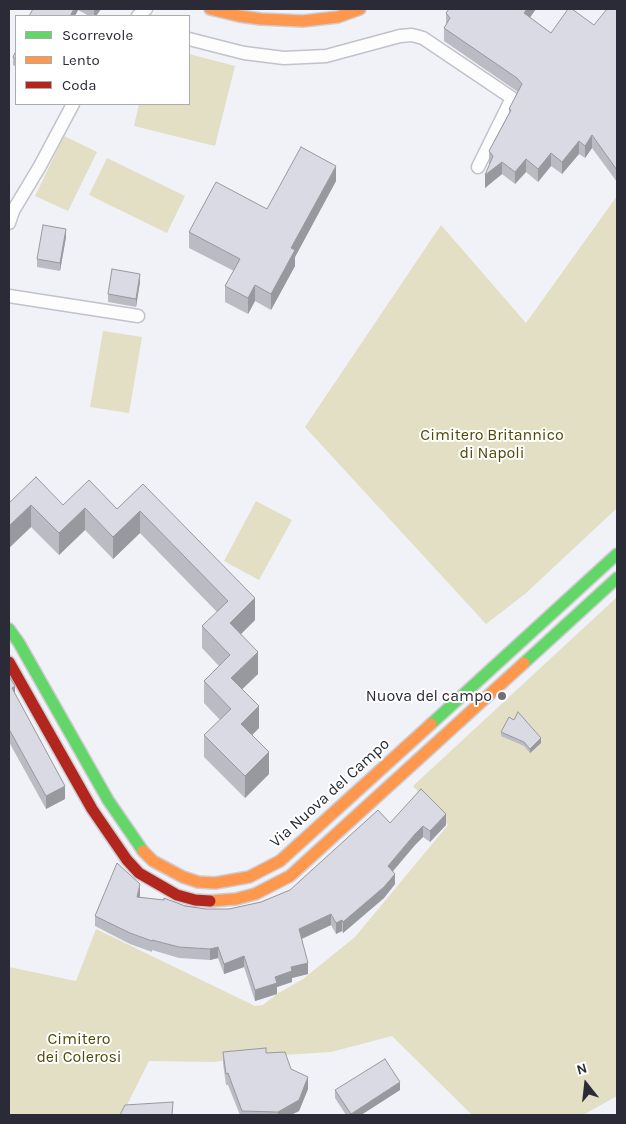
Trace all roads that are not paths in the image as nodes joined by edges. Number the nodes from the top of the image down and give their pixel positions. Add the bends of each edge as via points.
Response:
1 (210, 9) edge
2 (360, 9) edge
3 (190, 39) edge
4 (72, 105) edge
5 (478, 167) dead end
6 (9, 223) edge
7 (9, 296) edge
8 (138, 316) dead end
9 (617, 554) edge
10 (617, 578) edge
11 (9, 629) edge
12 (9, 662) edge

1 - 2 main road via 254,18 303,22 338,17
3 - 5 street via 244,53 284,58 326,56 400,36 422,38 512,98
4 - 6 street
7 - 8 street
9 - 11 main road, Via Nuova del Campo via 280,861 250,877 215,883 183,878 153,861 142,850 108,800
10 - 12 main road via 305,864 274,885 236,899 196,900 177,894 139,873 92,809

